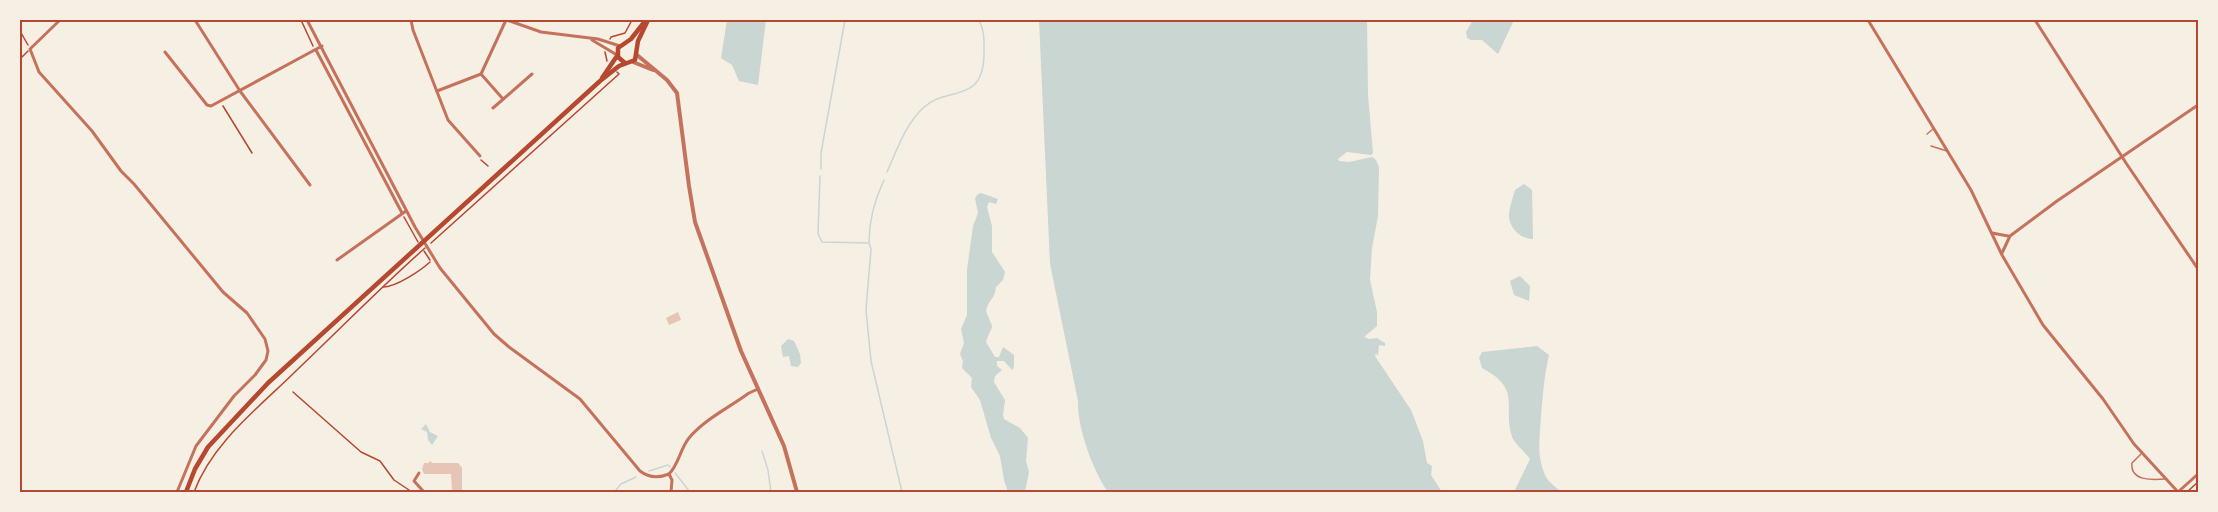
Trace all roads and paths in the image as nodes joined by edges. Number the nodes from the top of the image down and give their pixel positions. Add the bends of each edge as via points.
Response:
1 (60, 20) edge
2 (195, 20) edge
3 (301, 20) edge
4 (307, 20) edge
5 (411, 20) edge
6 (506, 20) edge
7 (632, 20) edge
8 (647, 20) edge
9 (1868, 20) edge
10 (2035, 20) edge
11 (20, 31) edge
12 (590, 39) junction
13 (610, 41) dead end
14 (623, 45) junction
15 (322, 46) junction
16 (30, 49) junction
17 (315, 50) junction
18 (165, 52) dead end
19 (637, 52) junction
20 (604, 53) dead end
21 (617, 55) junction
22 (20, 59) edge
23 (633, 62) junction
24 (625, 63) junction
25 (609, 65) dead end
26 (657, 72) junction
27 (481, 74) junction
28 (532, 74) dead end
29 (619, 74) dead end
30 (600, 81) junction
31 (240, 91) junction
32 (437, 91) junction
33 (503, 99) junction
34 (220, 101) junction
35 (2199, 105) edge
36 (493, 108) dead end
37 (1934, 129) junction
38 (1926, 134) dead end
39 (1930, 146) dead end
40 (252, 153) dead end
41 (1949, 153) junction
42 (479, 157) joint
43 (2122, 157) junction
44 (488, 166) dead end
45 (310, 185) dead end
46 (406, 211) junction
47 (402, 213) junction
48 (1992, 232) junction
49 (436, 235) junction
50 (2010, 236) junction
51 (2002, 255) junction
52 (412, 257) junction
53 (337, 260) dead end
54 (2199, 269) edge
55 (382, 287) junction
56 (758, 389) junction
57 (293, 392) dead end
58 (2142, 453) junction
59 (419, 473) dead end
60 (669, 474) junction
61 (2199, 474) edge
62 (2165, 480) junction
63 (2199, 482) edge
64 (2184, 486) junction
65 (177, 492) edge
66 (186, 492) edge
67 (194, 492) edge
68 (412, 492) edge
69 (424, 492) edge
70 (671, 492) edge
71 (797, 492) edge
72 (2178, 492) edge
73 (2189, 492) edge

1 - 16 street
2 - 31 street
3 - 17 path
4 - 15 street
5 - 32 street
6 - 12 street via 541,32
6 - 27 street
7 - 13 path via 625,33 611,37
8 - 14 main road
8 - 19 main road
9 - 37 street
10 - 43 street
11 - 16 path
12 - 14 street
12 - 21 street
14 - 19 main road via 632,45
14 - 21 main road
15 - 17 street
15 - 46 street
16 - 22 path
16 - 65 street via 39,72 92,130 223,292 247,313 265,339 266,360 210,425 196,446
17 - 31 street
17 - 47 street
18 - 34 street via 207,105
19 - 23 main road
19 - 26 street
20 - 25 path
21 - 24 main road
21 - 30 main road
23 - 24 main road
23 - 26 street
24 - 30 main road
26 - 56 street via 677,93 693,215
27 - 32 street
27 - 33 street
28 - 33 street
29 - 49 path
30 - 49 main road
31 - 34 street
31 - 45 street
32 - 42 street via 448,120
33 - 36 street
34 - 40 path
35 - 43 street
37 - 38 lane
37 - 41 street
39 - 41 lane
41 - 48 street
42 - 44 path
43 - 50 street
43 - 54 street
46 - 47 street
46 - 60 street via 440,268 494,334 580,399 643,473 654,477
47 - 53 street
47 - 55 path via 430,261 417,274
48 - 50 street
48 - 51 street
49 - 52 main road
50 - 51 street
51 - 58 street via 2046,328
52 - 55 path
52 - 66 main road via 293,359 230,422 201,459
55 - 67 path via 230,436 204,469
56 - 60 street via 697,430
56 - 71 street via 784,446
57 - 68 path via 361,452 380,461 394,480
58 - 62 street
58 - 62 lane via 2131,470 2140,478
59 - 69 street via 414,481
60 - 70 street
61 - 64 street
62 - 72 street
63 - 73 path
64 - 72 street
64 - 73 path

